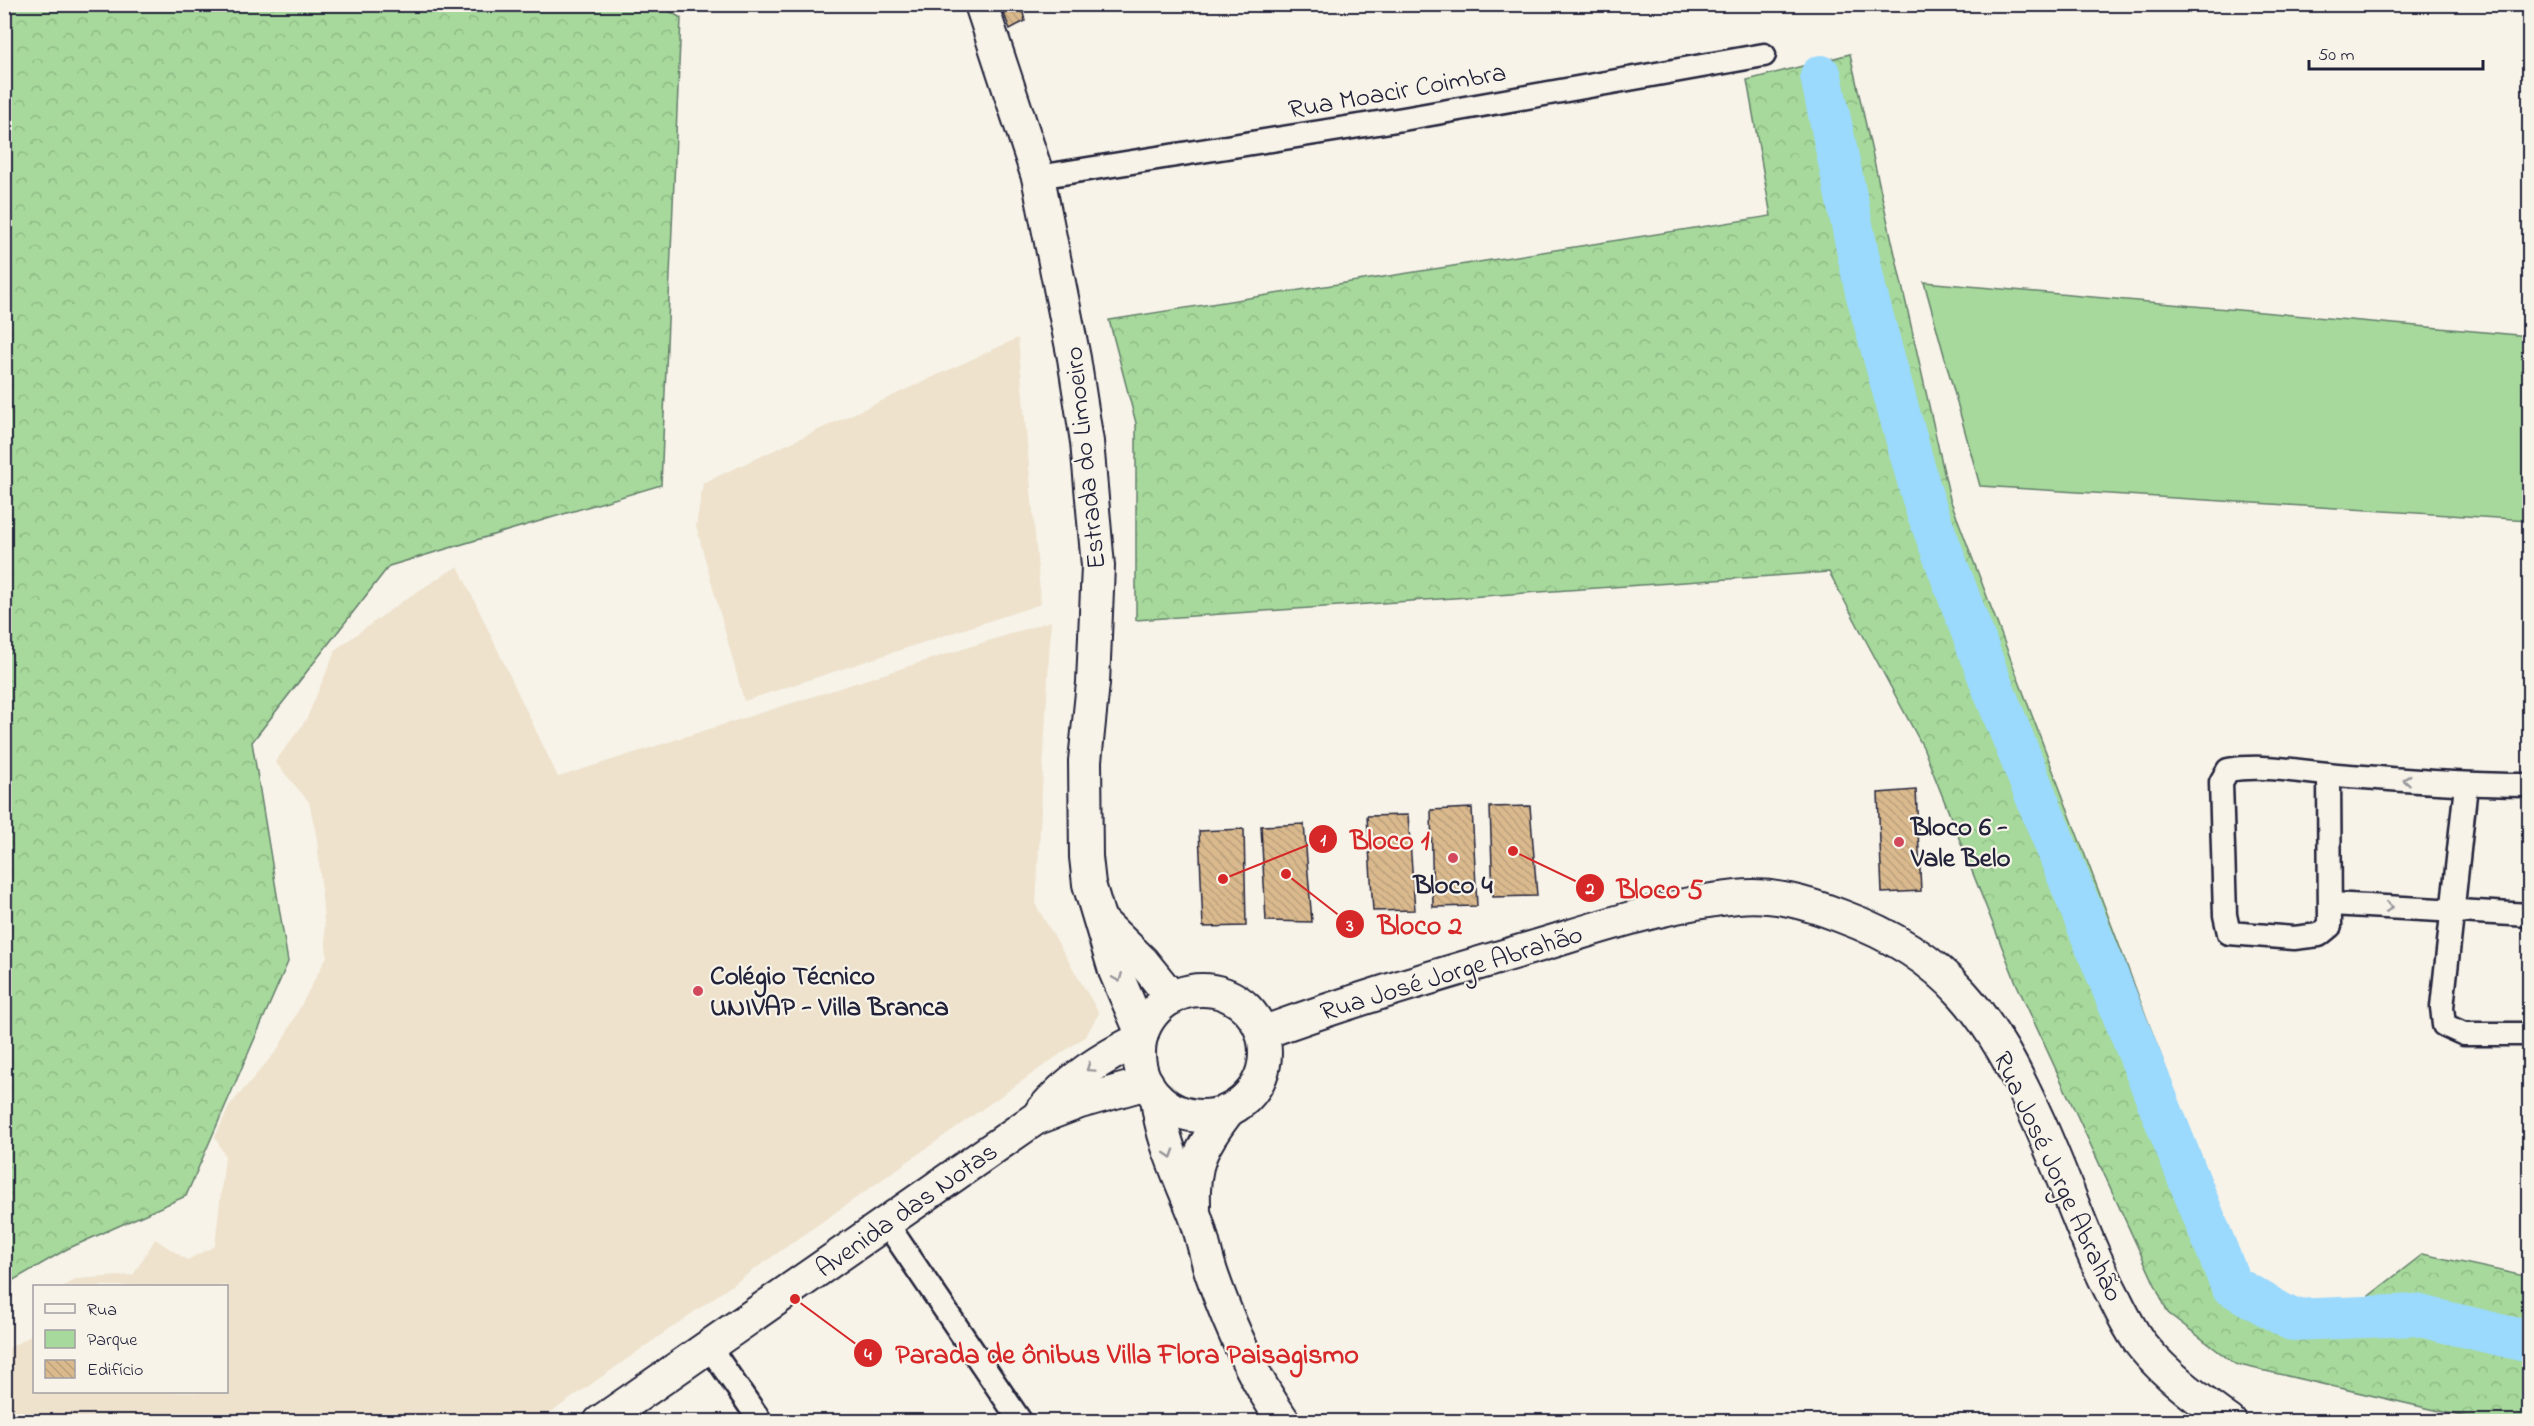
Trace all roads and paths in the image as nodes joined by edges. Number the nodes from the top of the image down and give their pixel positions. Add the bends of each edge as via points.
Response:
1 (981, 4) edge
2 (1764, 55) dead end
3 (1038, 177) junction
4 (2329, 774) junction
5 (2466, 784) junction
6 (2529, 785) edge
7 (2331, 904) junction
8 (2453, 909) junction
9 (2529, 915) edge
10 (1102, 922) junction
11 (1172, 998) junction
12 (1262, 1033) junction
13 (2529, 1034) edge
14 (1141, 1036) junction
15 (1152, 1090) junction
16 (1228, 1111) junction
17 (1035, 1119) junction
18 (1194, 1214) junction
19 (887, 1224) junction
20 (708, 1345) junction
21 (600, 1422) edge
22 (760, 1422) edge
23 (1021, 1422) edge
24 (1284, 1422) edge
25 (2230, 1422) edge

1 - 3 main road, Estrada do Limoeiro
2 - 3 street, Rua Moacir Coimbra via 1403,119
3 - 10 main road, Estrada do Limoeiro via 1070,334 1095,518 1096,636 1083,803 1089,884
5 -> 4 street
4 - 7 street
4 - 7 street via 2243,767 2228,770 2221,782 2225,915 2229,933 2294,938 2319,935 2330,926
5 - 6 street
5 - 8 street
7 -> 8 street
8 - 9 street
8 - 13 street via 2442,1007 2444,1025 2464,1034
10 - 11 main road, Estrada do Limoeiro via 1136,954
10 -> 14 main road, Estrada do Limoeiro via 1115,971
11 - 12 main road, Avenida das Notas via 1198,991 1225,994 1241,1003
11 - 14 main road, Avenida das Notas via 1149,1019
12 - 16 main road, Avenida das Notas via 1265,1064 1260,1078 1246,1097
12 - 25 main road, Rua José Jorge Abrahão via 1648,912 1695,902 1773,897 1798,901 1864,924 1927,959 1981,1016 2036,1115 2106,1281 2142,1347
14 - 15 main road via 1139,1061
14 -> 17 main road, Avenida das Notas via 1064,1087
15 - 16 main road via 1172,1108 1190,1115
15 - 17 main road, Avenida das Notas via 1080,1102
15 -> 18 main road via 1180,1184
16 - 18 main road via 1199,1154 1193,1183
17 - 19 main road, Avenida das Notas
18 - 24 main road via 1237,1341
19 - 20 main road, Avenida das Notas
19 - 23 street
20 - 21 main road, Avenida das Notas
20 - 22 street

